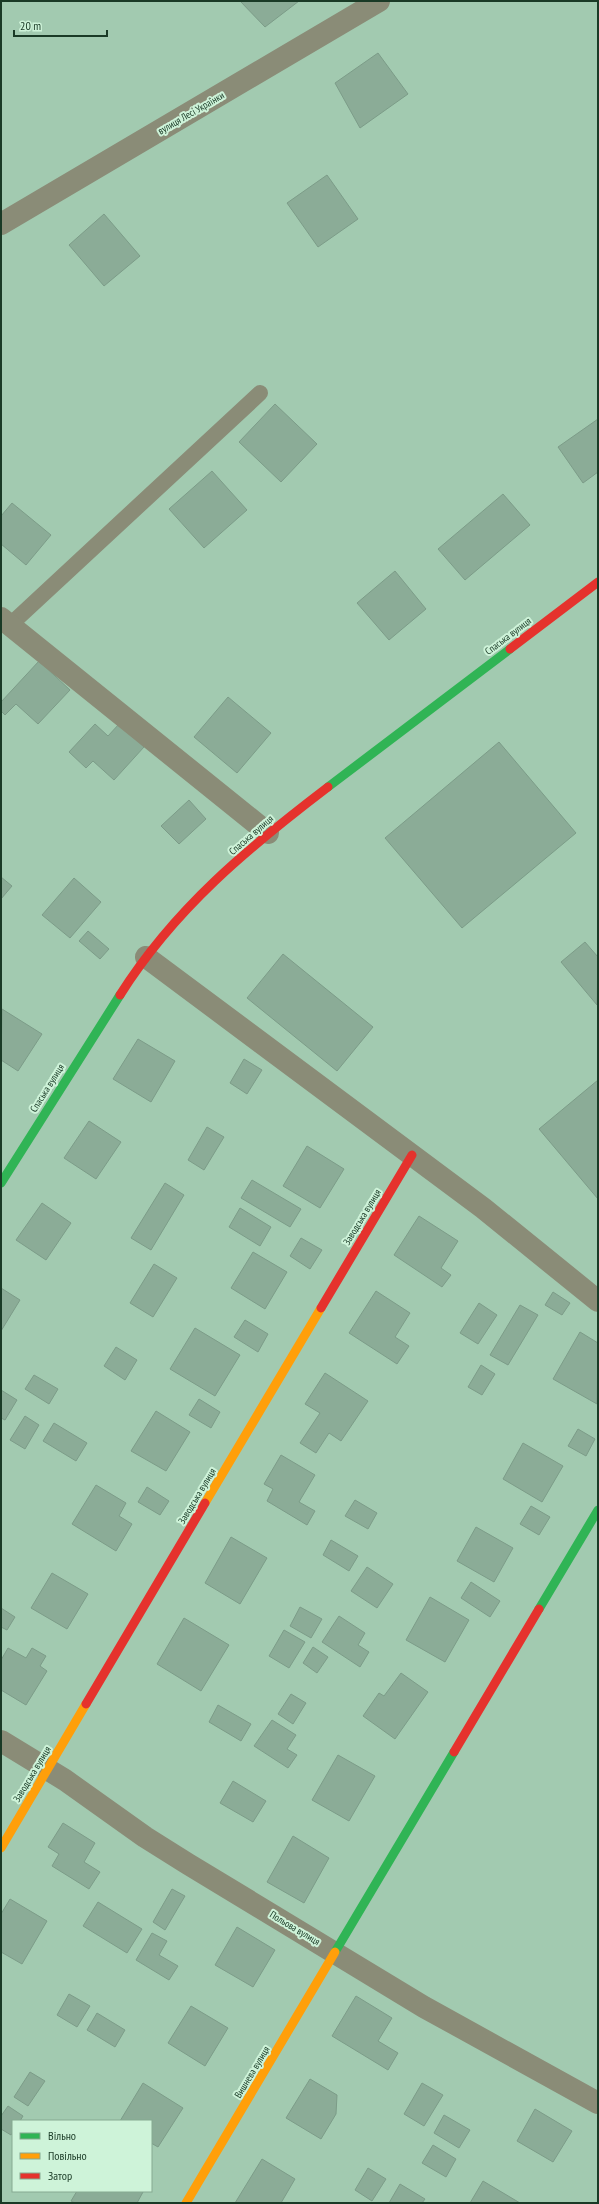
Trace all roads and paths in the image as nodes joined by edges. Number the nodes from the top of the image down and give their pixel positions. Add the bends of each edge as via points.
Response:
1 (379, 1) edge
2 (1, 224) edge
3 (260, 393) dead end
4 (598, 582) edge
5 (5, 622) edge
6 (268, 833) junction
7 (146, 957) junction
8 (412, 1155) junction
9 (1, 1183) edge
10 (598, 1301) edge
11 (598, 1510) edge
12 (1, 1741) edge
13 (47, 1769) junction
14 (1, 1848) edge
15 (336, 1952) junction
16 (598, 2103) edge
17 (186, 2203) edge

1 - 2 street, вулиця Лесі Українки
3 - 5 lane
4 - 6 street, Спаська вулиця
5 - 6 street
6 - 7 street, Спаська вулиця via 194,900
7 - 8 street
7 - 9 street, Спаська вулиця
8 - 10 street via 483,1208
8 - 13 street, Заводська вулиця
11 - 15 street, Вишнева вулиця
12 - 13 street, Польова вулиця
13 - 14 street, Заводська вулиця
13 - 15 street, Польова вулиця via 188,1864
15 - 16 street, Польова вулиця via 424,2007
15 - 17 street, Вишнева вулиця

